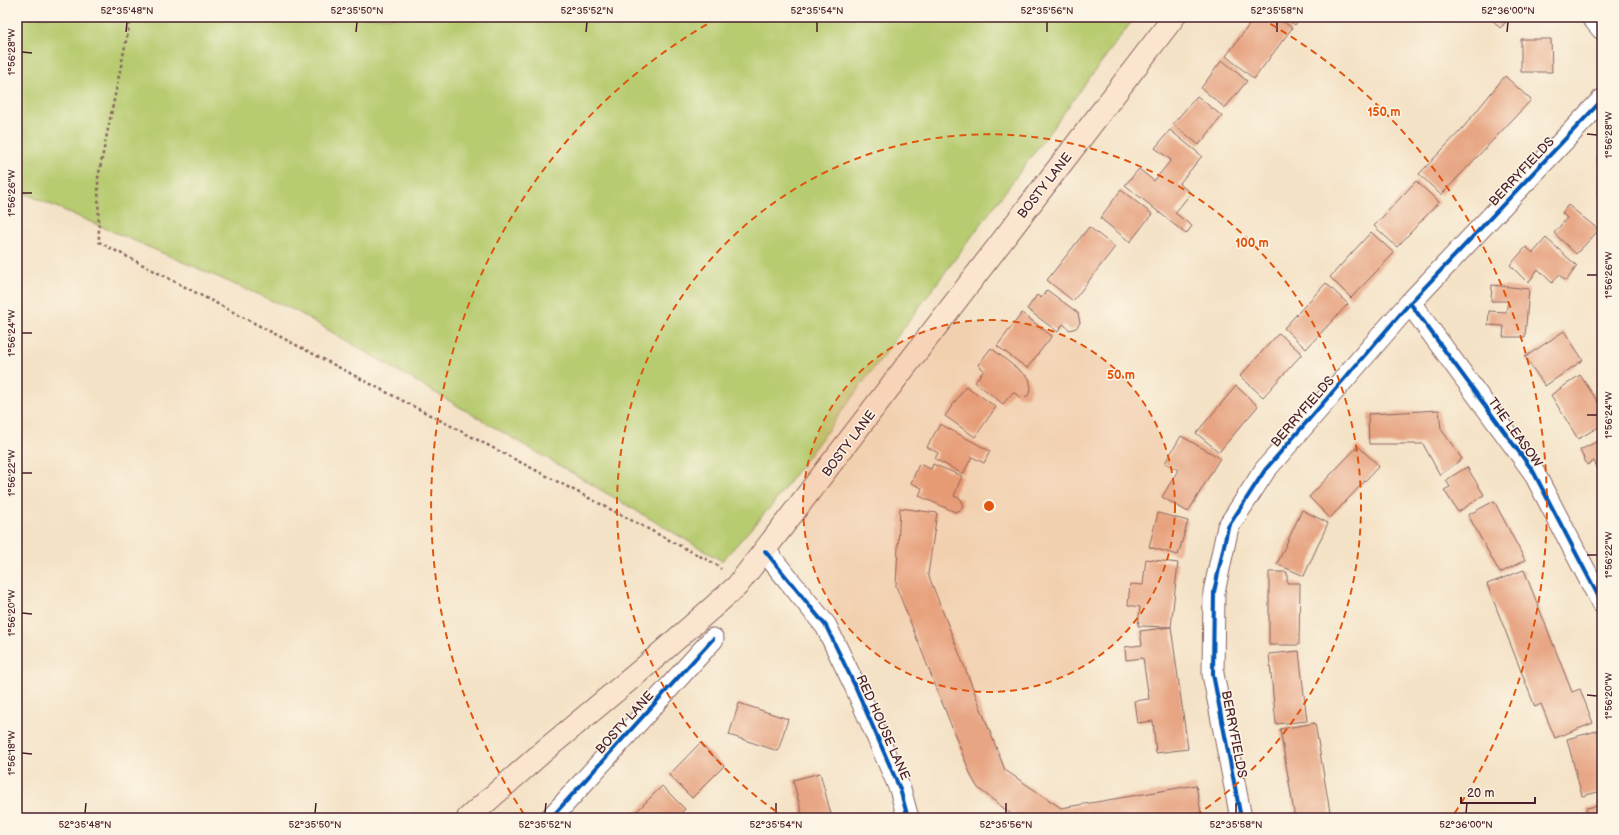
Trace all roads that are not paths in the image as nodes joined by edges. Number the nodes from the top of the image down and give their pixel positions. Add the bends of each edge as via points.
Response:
1 (1174, 17) edge
2 (1592, 17) edge
3 (1602, 29) edge
4 (1602, 100) edge
5 (1410, 303) junction
6 (765, 551) junction
7 (1602, 603) edge
8 (712, 639) dead end
9 (468, 818) edge
10 (551, 818) edge
11 (908, 818) edge
12 (1241, 818) edge

1 - 6 main road, BOSTY LANE
2 - 3 street
4 - 5 street, BERRYFIELDS
5 - 7 street, THE LEASOW via 1533,471
5 - 12 street, BERRYFIELDS via 1265,470 1228,527 1214,592 1213,674
6 - 9 main road, BOSTY LANE via 737,586
6 - 11 street, RED HOUSE LANE via 826,626 900,789
8 - 10 street, BOSTY LANE

